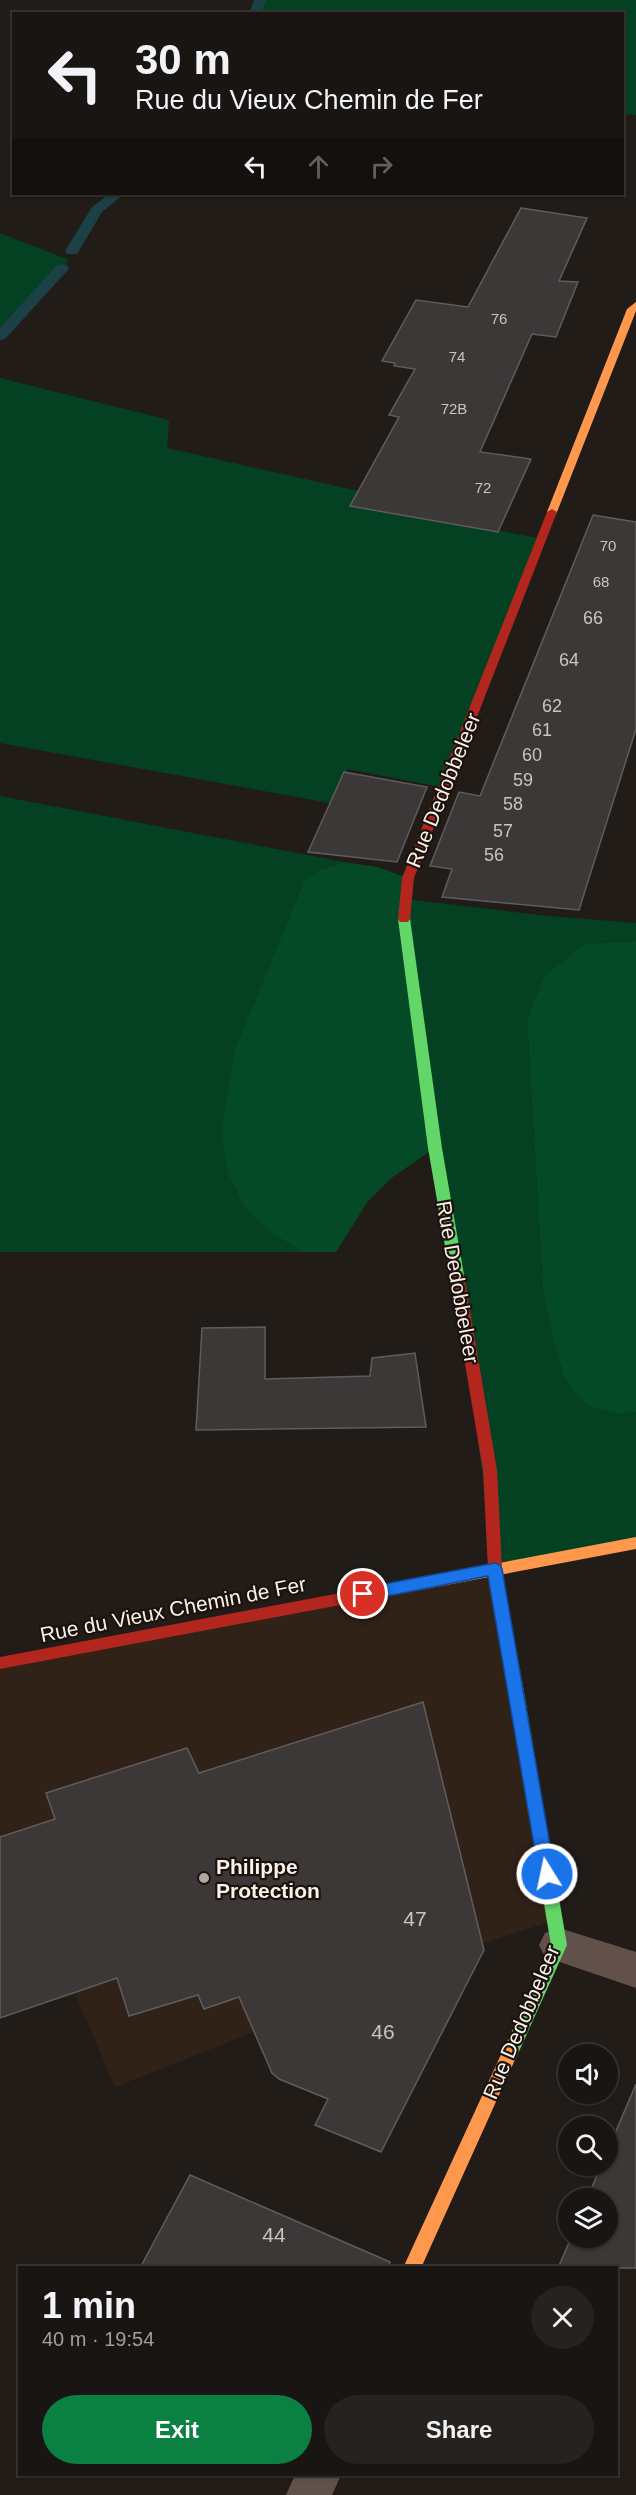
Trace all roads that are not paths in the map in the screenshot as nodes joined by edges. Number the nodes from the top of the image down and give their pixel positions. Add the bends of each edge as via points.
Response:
1 (636, 305) edge
2 (636, 1543) edge
3 (495, 1569) junction
4 (0, 1663) edge
5 (559, 1945) junction
6 (636, 1970) edge
7 (413, 2266) edge
8 (318, 2476) edge
9 (309, 2495) edge

1 - 3 street, Rue Dedobbeleer via 408,878 403,926 435,1148 490,1470
2 - 3 street, Rue du Vieux Chemin de Fer
3 - 4 street, Rue du Vieux Chemin de Fer
3 - 5 street, Rue Dedobbeleer
5 - 6 street
5 - 7 street, Rue Dedobbeleer
8 - 9 street

